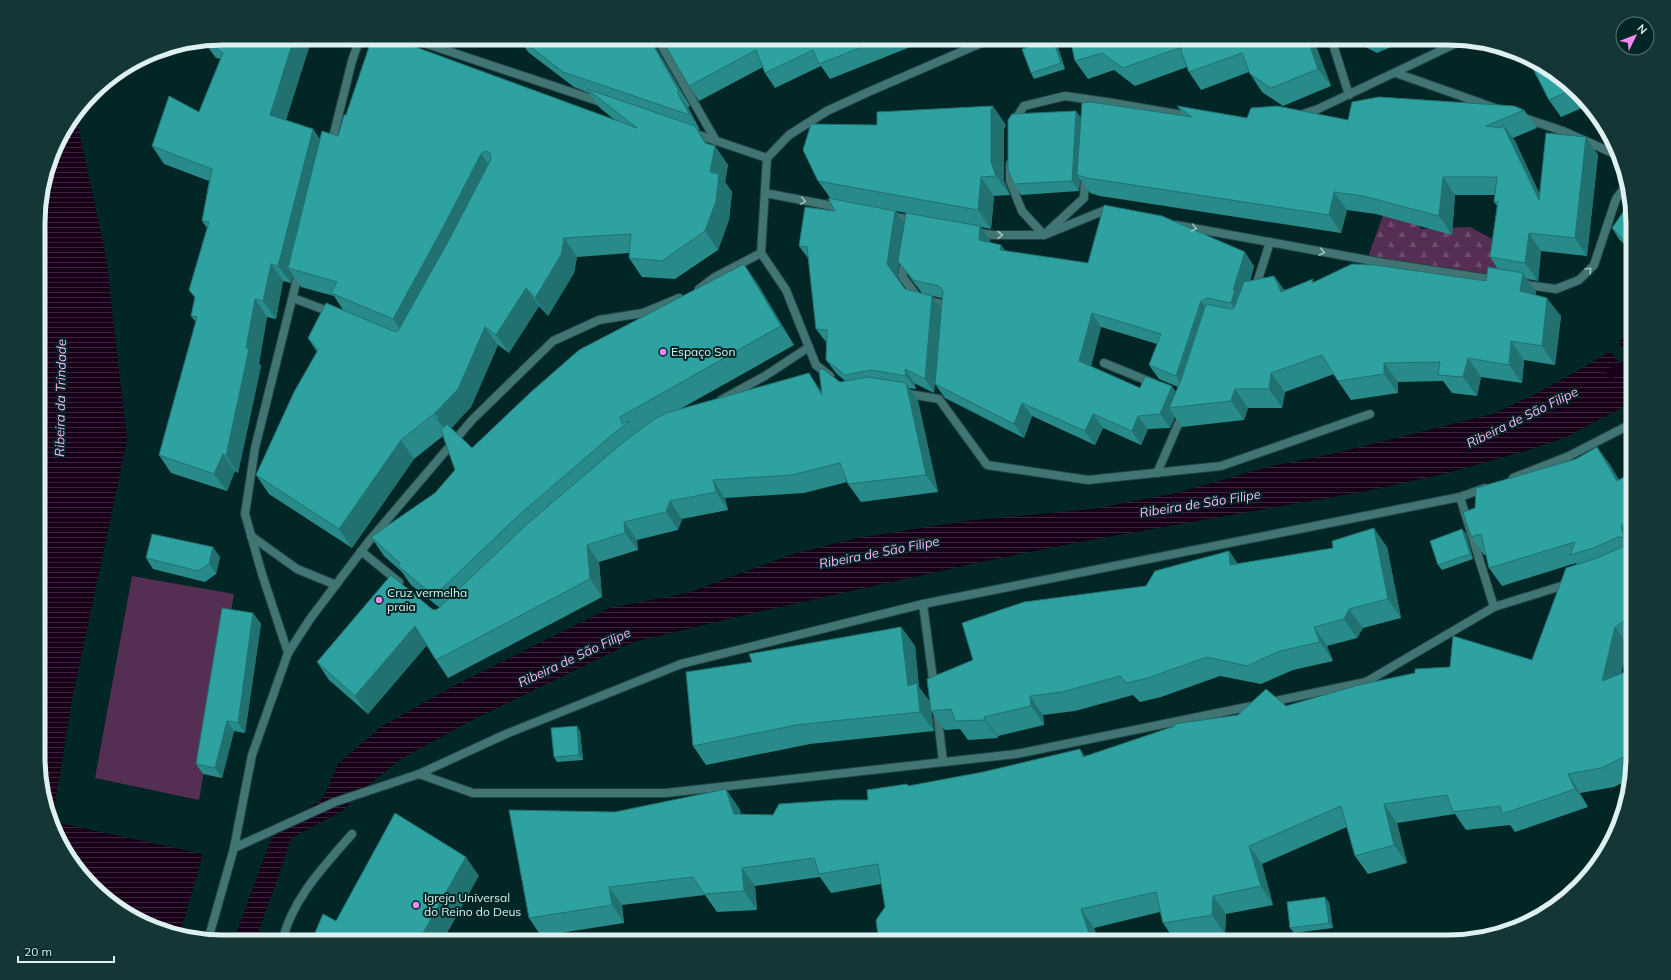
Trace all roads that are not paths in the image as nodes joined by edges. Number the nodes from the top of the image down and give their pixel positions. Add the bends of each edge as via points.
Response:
1 (358, 45) edge
2 (430, 45) edge
3 (661, 45) edge
4 (977, 45) edge
5 (1333, 45) edge
6 (1453, 45) edge
7 (1396, 73) junction
8 (1349, 94) junction
9 (1113, 103) junction
10 (611, 106) edge
11 (1095, 114) edge
12 (1202, 118) edge
13 (1291, 118) edge
14 (1010, 129) edge
15 (686, 131) edge
16 (716, 141) junction
17 (1611, 152) edge
18 (329, 153) edge
19 (767, 158) junction
20 (1010, 159) edge
21 (1086, 166) edge
22 (1623, 190) edge
23 (765, 194) junction
24 (849, 209) edge
25 (1118, 214) edge
26 (880, 215) edge
27 (926, 223) edge
28 (1171, 224) edge
29 (963, 230) edge
30 (1044, 235) junction
31 (1270, 242) junction
32 (906, 248) edge
33 (761, 253) junction
34 (302, 260) edge
35 (293, 298) junction
36 (1251, 301) edge
37 (342, 316) edge
38 (946, 321) edge
39 (809, 347) junction
40 (1104, 362) dead end
41 (836, 381) edge
42 (1161, 386) edge
43 (895, 392) edge
44 (1186, 404) edge
45 (711, 405) edge
46 (1370, 414) dead end
47 (1626, 427) edge
48 (1157, 473) junction
49 (1505, 481) edge
50 (1490, 486) edge
51 (1460, 497) junction
52 (251, 536) junction
53 (361, 551) junction
54 (1578, 581) edge
55 (336, 585) junction
56 (407, 589) edge
57 (923, 604) junction
58 (1494, 607) junction
59 (288, 653) junction
60 (944, 762) junction
61 (420, 774) junction
62 (352, 834) dead end
63 (234, 848) junction
64 (209, 935) edge
65 (284, 935) edge

1 - 18 street
2 - 10 street
3 - 16 street
4 - 19 street via 827,111 789,135
5 - 8 street
6 - 7 street
7 - 8 street
7 - 17 street via 1563,131
8 - 13 street via 1318,109
9 - 11 street
9 - 12 street
9 - 14 street via 1065,96 1024,106
15 - 16 street
16 - 19 street
19 - 23 street
20 - 30 street via 1010,181 1022,211
21 - 30 street via 1084,198
31 -> 22 street via 1384,263 1556,289 1579,280 1594,265 1616,199
23 -> 24 street
23 - 33 street
25 - 30 street via 1103,211
26 - 27 street via 910,224
28 -> 31 street
29 -> 30 street via 993,235
31 - 36 street
32 - 38 street via 902,276 919,299 946,306
33 - 39 street via 786,290
33 - 53 street via 715,277 696,292 643,313 599,320 554,341 472,420
34 - 35 street
35 - 37 street
35 - 52 street via 255,448 245,514
39 - 41 street via 816,365
39 - 45 street via 765,376
40 - 42 street
43 - 48 street via 940,396 987,465 1088,480
44 - 48 street
46 - 48 street via 1221,466
47 - 49 street via 1569,456
50 - 51 street
51 - 57 street
51 - 58 street
52 - 55 street via 297,569
52 - 59 street
53 - 55 street
53 - 56 street
54 - 58 street
55 - 59 street
57 - 60 street
57 - 61 street via 681,664 506,734
58 - 60 street via 1366,682 1016,754
59 - 63 street via 252,755
60 - 61 street via 666,793 473,793
61 - 63 street via 335,802
62 - 65 street via 313,879
63 - 64 street

